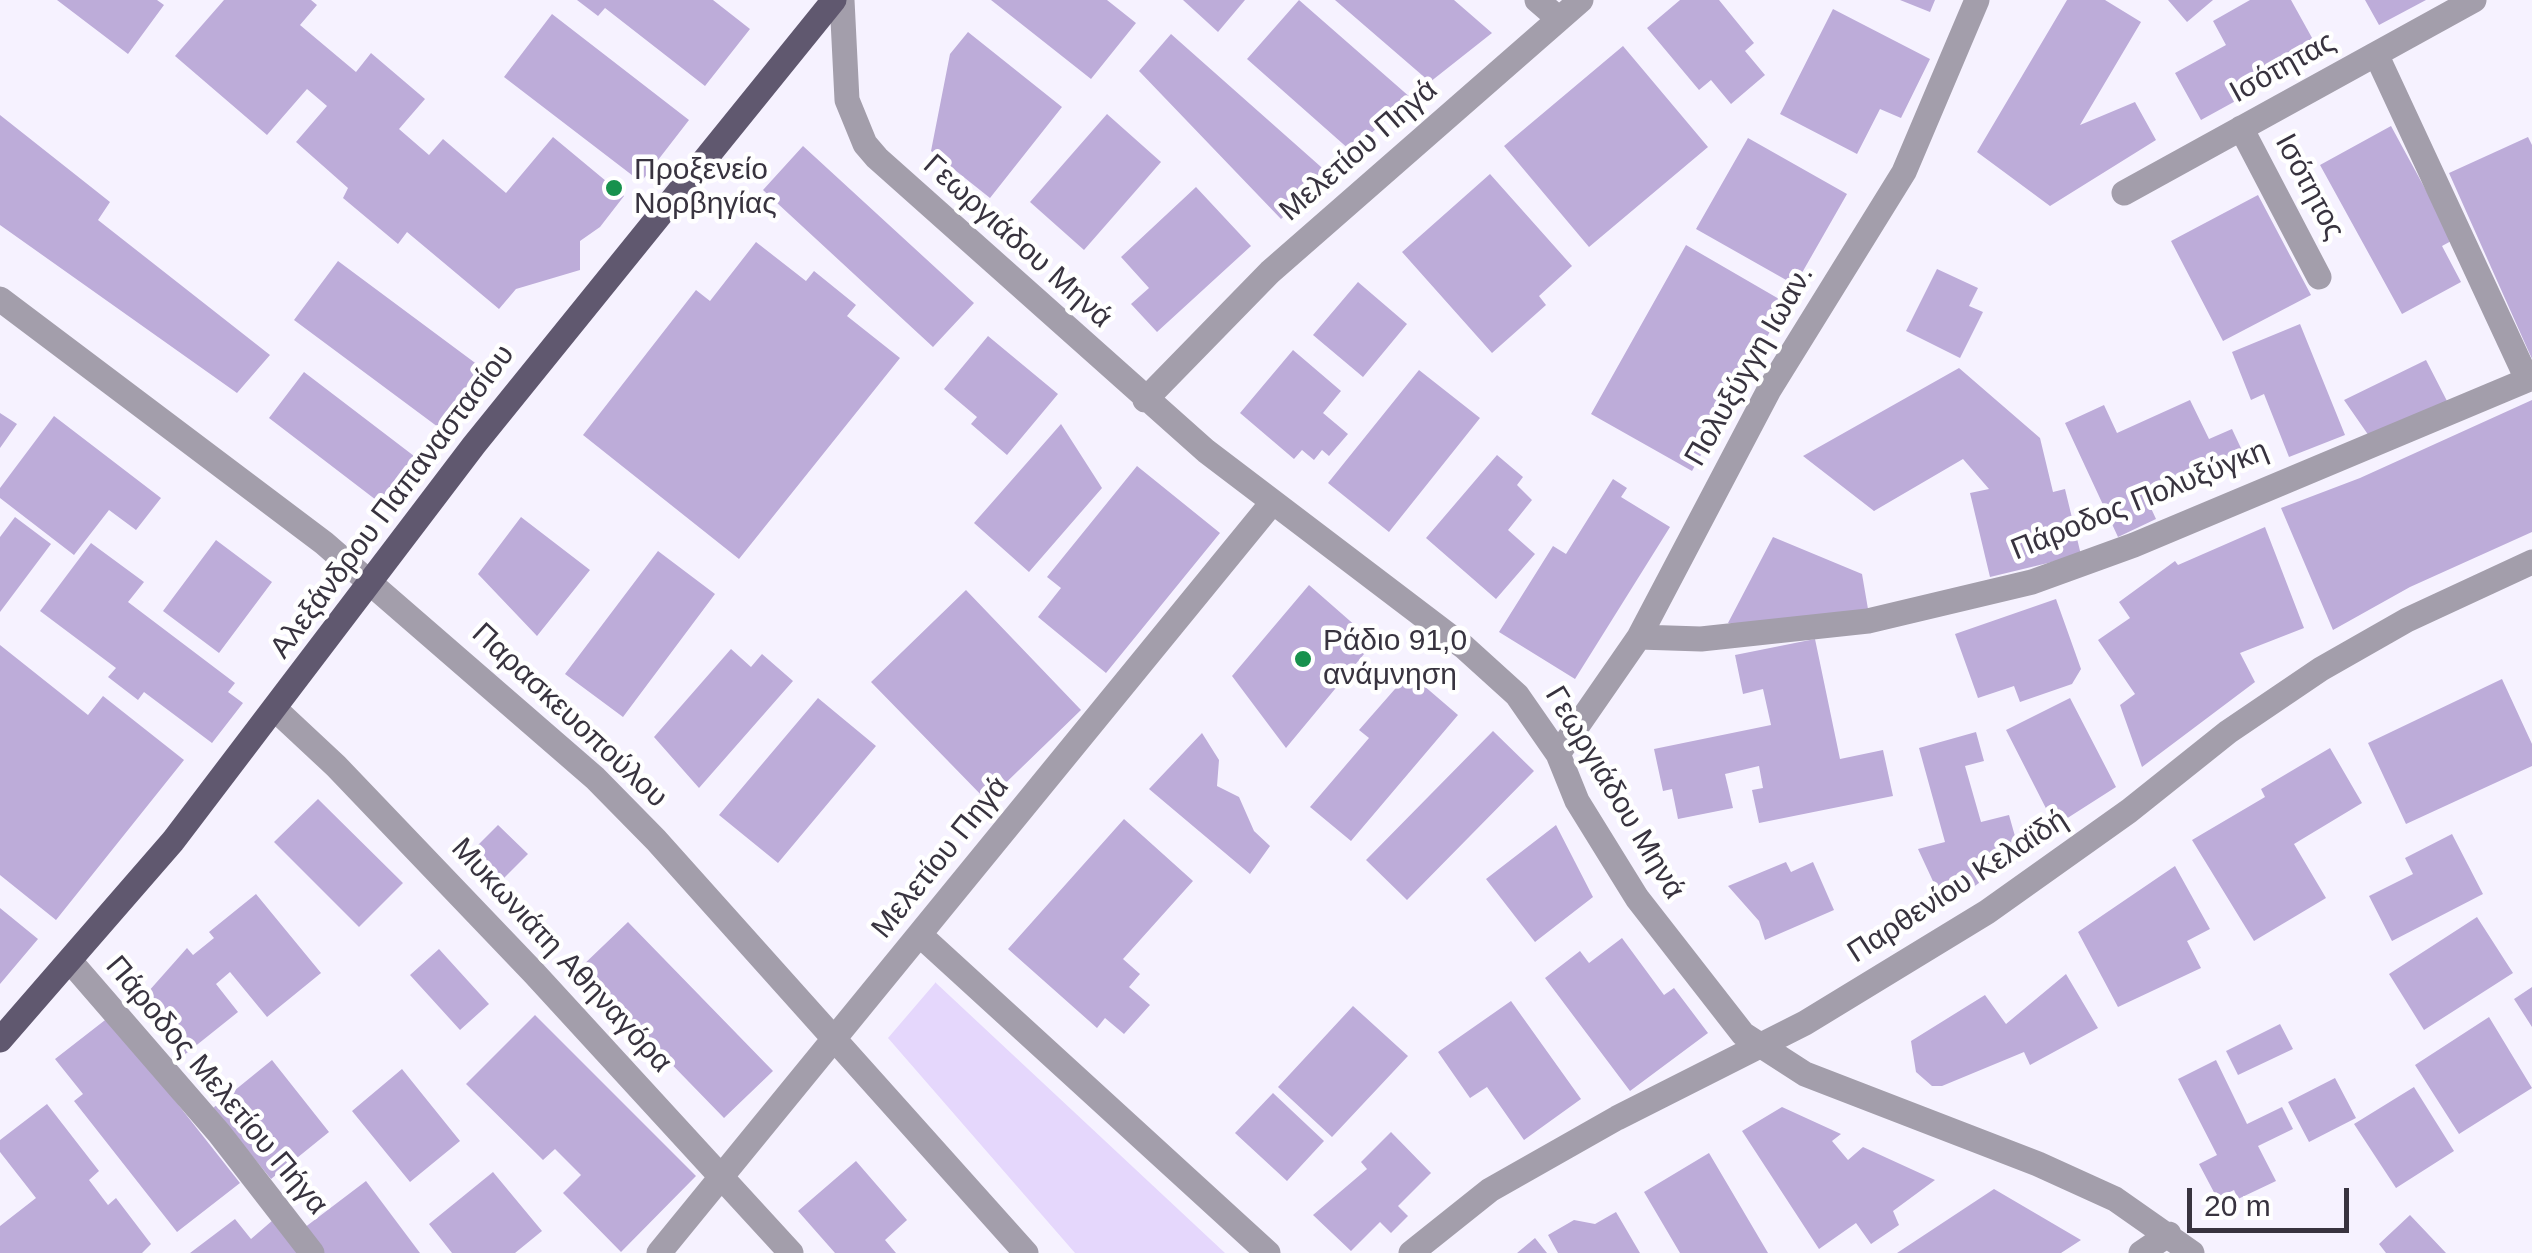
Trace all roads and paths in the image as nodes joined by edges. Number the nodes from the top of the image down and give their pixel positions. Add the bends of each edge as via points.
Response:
1 (838, 0) edge
2 (1536, 0) edge
3 (1581, 0) edge
4 (1977, 0) edge
5 (2474, 0) edge
6 (1559, 19) junction
7 (2376, 54) junction
8 (2241, 128) junction
9 (2124, 194) dead end
10 (2320, 277) dead end
11 (0, 299) edge
12 (2530, 378) edge
13 (1145, 400) junction
14 (1272, 503) junction
15 (2532, 562) edge
16 (370, 582) junction
17 (1639, 637) junction
18 (276, 710) junction
19 (1558, 754) junction
20 (920, 936) junction
21 (70, 961) junction
22 (834, 1037) junction
23 (0, 1040) edge
24 (1759, 1047) junction
25 (721, 1176) junction
26 (2168, 1234) junction
27 (312, 1253) edge
28 (658, 1253) edge
29 (791, 1253) edge
30 (1026, 1253) edge
31 (1268, 1253) edge
32 (1411, 1253) edge
33 (2141, 1253) edge
34 (2192, 1253) edge

1 - 13 street, Γεωργιάδου Μηνά via 847,100 865,144
1 - 16 main road, Αλεξάνδρου Παπαναστασίου via 510,399
2 - 6 street
3 - 6 street, Μελετίου Πηγά
4 - 17 street, Πολυξύγγη Ιωαν. via 1904,172 1769,390
5 - 7 street, Ισότητας
6 - 13 street, Μελετίου Πηγά via 1270,272
7 - 8 street, Ισότητας
7 - 12 street
8 - 9 street, Ισότητας
8 - 10 street, Ισότητος
11 - 16 street, Παρασκευοπούλου
12 - 17 street, Πάροδος Πολυξύγκη via 2032,582 1868,621 1701,639
13 - 14 street, Γεωργιάδου Μηνά
14 - 19 street, Γεωργιάδου Μηνά via 1464,646 1517,695
14 - 20 street, Μελετίου Πηγά
15 - 24 street, Παρθενίου Κελαϊδή via 2407,620 2320,670 2001,902
16 - 18 main road, Αλεξάνδρου Παπαναστασίου
16 - 22 street, Παρασκευοπούλου via 594,778
17 - 19 street, Πολυξύγγη Ιωαν.
18 - 21 main road, Αλεξάνδρου Παπαναστασίου
18 - 25 street, Μυκωνιάτη Αθηναγόρα via 413,846
19 - 24 street, Γεωργιάδου Μηνά via 1577,801 1637,898 1721,1009
20 - 22 street, Μελετίου Πηγά
20 - 31 street
21 - 23 main road, Αλεξάνδρου Παπαναστασίου
21 - 27 street, Πάροδος Μελετίου Πήγα
22 - 25 street, Μελετίου Πηγά
22 - 30 street, Παρασκευοπούλου
24 - 26 street, Γεωργιάδου Μηνά via 1805,1074 2085,1184
24 - 32 street, Παρθενίου Κελαϊδή via 1502,1183
25 - 28 street, Μελετίου Πηγά
25 - 29 street, Μυκωνιάτη Αθηναγόρα
26 - 33 street
26 - 34 street, Γεωργιάδου Μηνά

